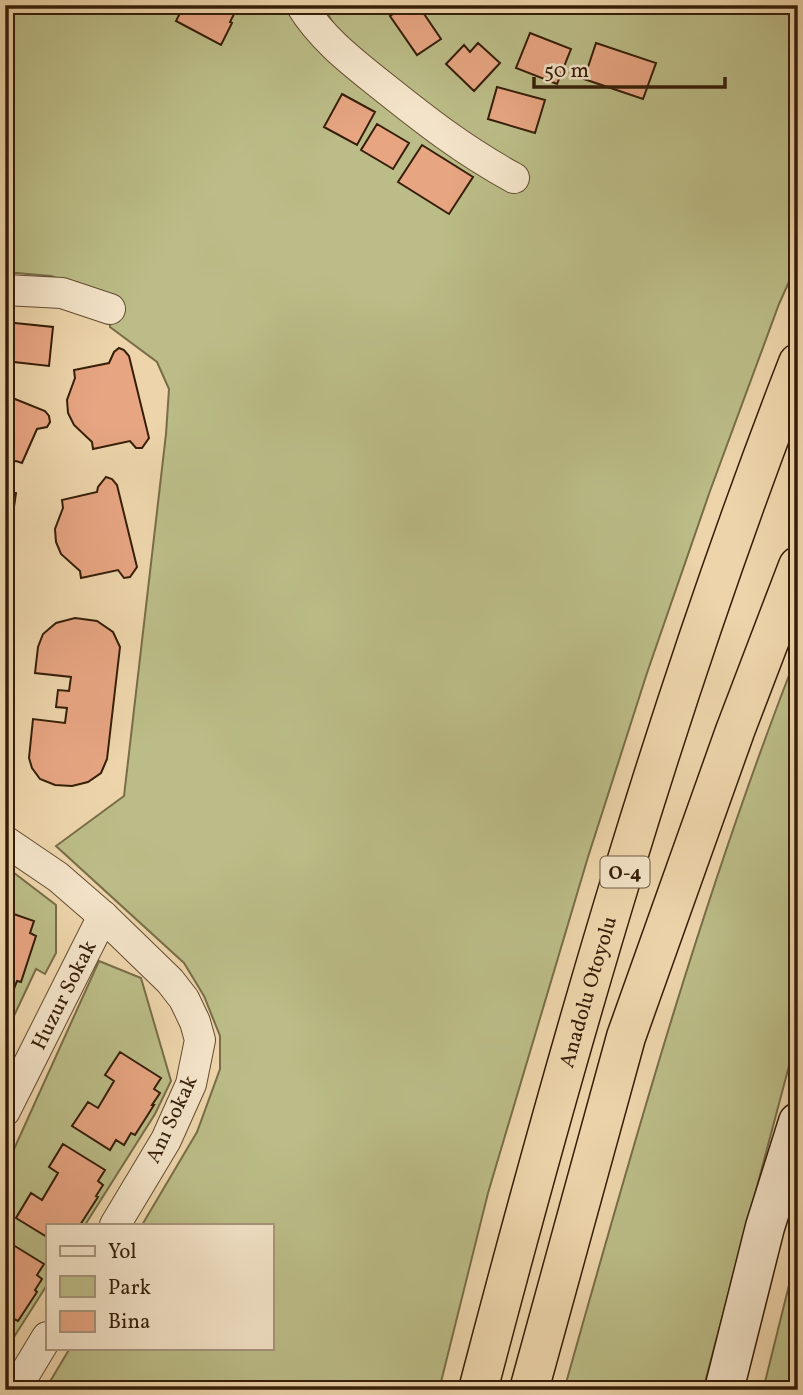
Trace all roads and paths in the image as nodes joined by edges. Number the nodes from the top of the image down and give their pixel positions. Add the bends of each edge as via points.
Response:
1 (301, 5) edge
2 (514, 178) dead end
3 (5, 290) edge
4 (110, 309) dead end
5 (798, 363) edge
6 (798, 566) edge
7 (5, 841) edge
8 (103, 916) junction
9 (5, 1111) edge
10 (798, 1122) edge
11 (116, 1224) edge
12 (46, 1339) edge
13 (15, 1390) edge
14 (478, 1390) edge
15 (529, 1390) edge
16 (724, 1390) edge

1 - 2 street via 331,43 415,113 461,148
3 - 4 street via 62,293
5 - 14 highway, Anadolu Otoyolu / O-4 via 677,699 580,1018
6 - 15 highway, O-4 via 626,1037
7 - 8 street, Anı Sokak via 58,877
8 - 9 street, Huzur Sokak
8 - 11 street, Anı Sokak via 177,990 200,1040 180,1110
10 - 16 main road via 765,1227
12 - 13 street

